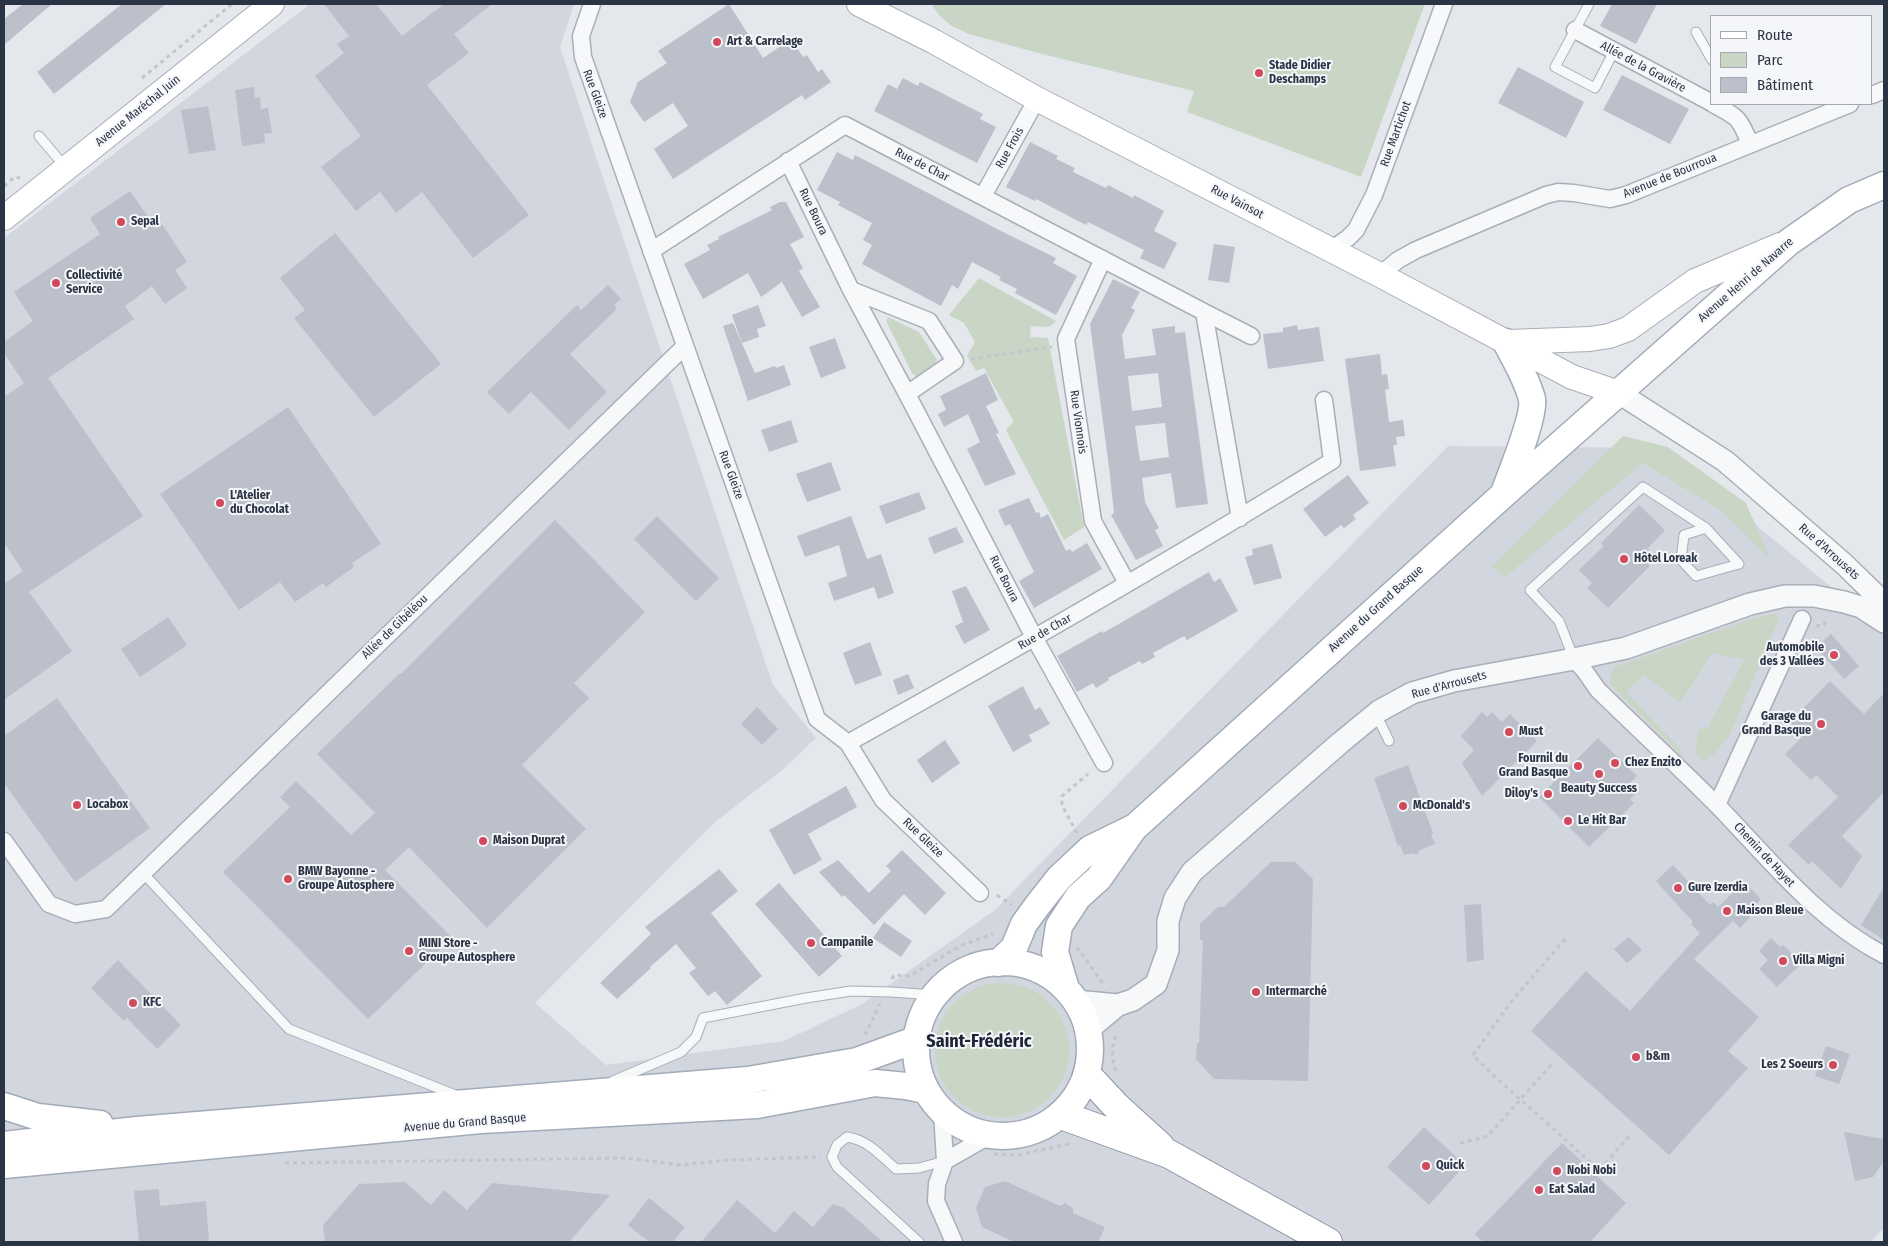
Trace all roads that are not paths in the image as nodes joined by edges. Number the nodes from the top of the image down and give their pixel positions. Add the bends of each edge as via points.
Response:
1 (272, 4) edge
2 (592, 4) edge
3 (859, 4) edge
4 (1444, 4) edge
5 (1589, 4) edge
6 (1575, 30) junction
7 (1696, 32) dead end
8 (1614, 51) junction
9 (1710, 56) edge
10 (1037, 99) junction
11 (1710, 103) edge
12 (1714, 105) edge
13 (1735, 105) edge
14 (1848, 105) edge
15 (1742, 123) junction
16 (39, 136) dead end
17 (1750, 144) junction
18 (788, 161) junction
19 (66, 168) junction
20 (1884, 184) edge
21 (983, 196) junction
22 (4, 218) edge
23 (1789, 242) junction
24 (651, 251) junction
25 (1329, 251) junction
26 (1103, 259) junction
27 (1380, 275) junction
28 (850, 290) junction
29 (1204, 312) junction
30 (1251, 336) dead end
31 (1506, 342) junction
32 (685, 346) junction
33 (1619, 393) junction
34 (907, 394) junction
35 (1324, 400) dead end
36 (1504, 494) junction
37 (1240, 518) junction
38 (1706, 528) junction
39 (1127, 583) junction
40 (1869, 588) junction
41 (1884, 603) edge
42 (1861, 607) junction
43 (1802, 619) dead end
44 (1884, 622) edge
45 (1035, 639) junction
46 (1574, 659) junction
47 (1376, 714) junction
48 (1389, 741) dead end
49 (848, 743) junction
50 (1104, 763) dead end
51 (1717, 806) junction
52 (1134, 828) junction
53 (4, 841) edge
54 (143, 873) junction
55 (980, 893) dead end
56 (1884, 955) edge
57 (998, 963) junction
58 (935, 995) junction
59 (1070, 995) junction
60 (1118, 1005) junction
61 (1088, 1030) junction
62 (915, 1040) junction
63 (1087, 1075) junction
64 (925, 1090) junction
65 (580, 1094) junction
66 (475, 1102) junction
67 (4, 1106) edge
68 (942, 1112) junction
69 (1061, 1114) junction
70 (137, 1130) junction
71 (4, 1145) edge
72 (987, 1145) junction
73 (1169, 1154) junction
74 (945, 1161) junction
75 (4, 1165) edge
76 (1318, 1238) edge
77 (919, 1242) edge
78 (954, 1242) edge

1 - 19 main road, Avenue Maréchal Juin
2 - 24 street, Rue Gleize via 581,36 582,57
3 - 10 main road, Rue Vainsot
4 - 25 street, Rue Martichot via 1374,195 1356,230
5 - 6 lane
6 - 8 street, Allée de la Gravière
6 - 8 lane via 1556,67 1595,88
7 - 9 lane
8 - 11 street, Allée de la Gravière
10 - 21 street, Rue Frois
10 - 25 main road, Rue Vainsot
12 - 15 street, Allée de la Gravière
13 - 15 lane
14 - 17 street, Avenue de Bourroua
15 - 17 street
16 - 19 lane
17 - 27 street, Avenue de Bourroua via 1618,197 1610,199 1558,192 1546,195 1416,250
18 - 21 street, Rue de Char via 845,125
18 - 24 street, Rue de Char
18 - 28 street, Rue Boura
19 - 22 main road, Avenue Maréchal Juin
20 - 23 main road, Avenue Henri de Navarre via 1849,200
21 - 26 street, Rue de Char
23 - 31 main road via 1695,281 1628,328 1609,336
23 - 33 main road, Avenue Henri de Navarre
24 - 32 street, Rue Gleize
25 - 27 main road, Rue Vainsot
26 - 29 street, Rue de Char
26 - 39 street, Rue Vionnois via 1066,339 1093,521
27 - 31 main road, Rue Vainsot
28 - 34 street, Rue Boura
28 - 34 street via 929,321 955,361
29 - 30 street, Rue de Char
29 - 37 street
31 - 33 main road, Rue Vainsot via 1572,377
31 - 36 main road via 1532,401 1529,420
32 - 49 street, Rue Gleize via 818,720
32 - 54 street, Allée de Gibéléou
33 - 36 main road, Avenue du Grand Basque
33 - 40 street, Rue d'Arrousets via 1725,461
34 - 45 street, Rue Boura
35 - 37 street, Rue de Char via 1332,461
36 - 52 main road, Avenue du Grand Basque
37 - 39 street, Rue de Char
38 - 38 lane via 1739,564 1696,576 1681,560 1684,536
38 - 46 lane via 1642,487 1530,590 1559,621
39 - 45 street, Rue de Char
40 - 41 street, Rue d'Arrousets
40 - 42 street, Rue d'Arrousets
42 - 44 street, Rue d'Arrousets
42 - 46 street, Rue d'Arrousets via 1814,596 1785,596 1750,604 1626,648
43 - 51 street
45 - 49 street, Rue de Char
45 - 50 street, Rue Boura
46 - 47 street, Rue d'Arrousets via 1454,681 1412,693
46 - 51 street, Chemin de Hayet via 1598,690
47 - 48 lane
47 - 60 street, Rue d'Arrousets via 1192,872 1175,898 1168,921 1168,950 1156,984 1133,1000
49 - 55 street, Rue Gleize via 883,800
51 - 56 street, Chemin de Hayet via 1807,900 1862,944
52 - 57 main road, Avenue du Grand Basque via 1090,849 1059,878 1024,924 1014,948
52 - 59 main road, Avenue du Grand Basque via 1099,878 1078,896 1059,926 1055,952
53 - 54 street, Allée de Gibéléou via 49,904 75,914 106,909
54 - 66 lane via 289,1029
57 - 58 main road via 986,963 960,973
57 - 59 main road via 1019,964 1042,971
58 - 62 main road via 923,1013
58 - 65 lane via 850,991 703,1018 696,1037 681,1052
59 - 60 street, Rue d'Arrousets
59 - 61 main road via 1080,1008
60 - 61 street, Rue d'Arrousets
61 - 63 main road
62 - 64 main road via 918,1074
62 - 65 main road, Avenue du Grand Basque via 857,1061 748,1080
63 - 69 main road via 1077,1096
63 - 73 highway
64 - 68 main road
64 - 75 main road, Avenue du Grand Basque via 875,1083 757,1105 481,1120
65 - 66 main road, Avenue du Grand Basque
66 - 70 main road, Avenue du Grand Basque
67 - 70 main road via 38,1117
68 - 72 main road
68 - 74 street
69 - 72 main road via 1040,1129
69 - 73 highway
70 - 71 main road, Avenue du Grand Basque
72 - 74 street
73 - 76 highway
74 - 77 lane via 919,1168 896,1169 859,1139 847,1137 837,1145 832,1157 837,1167
74 - 78 street via 936,1201

